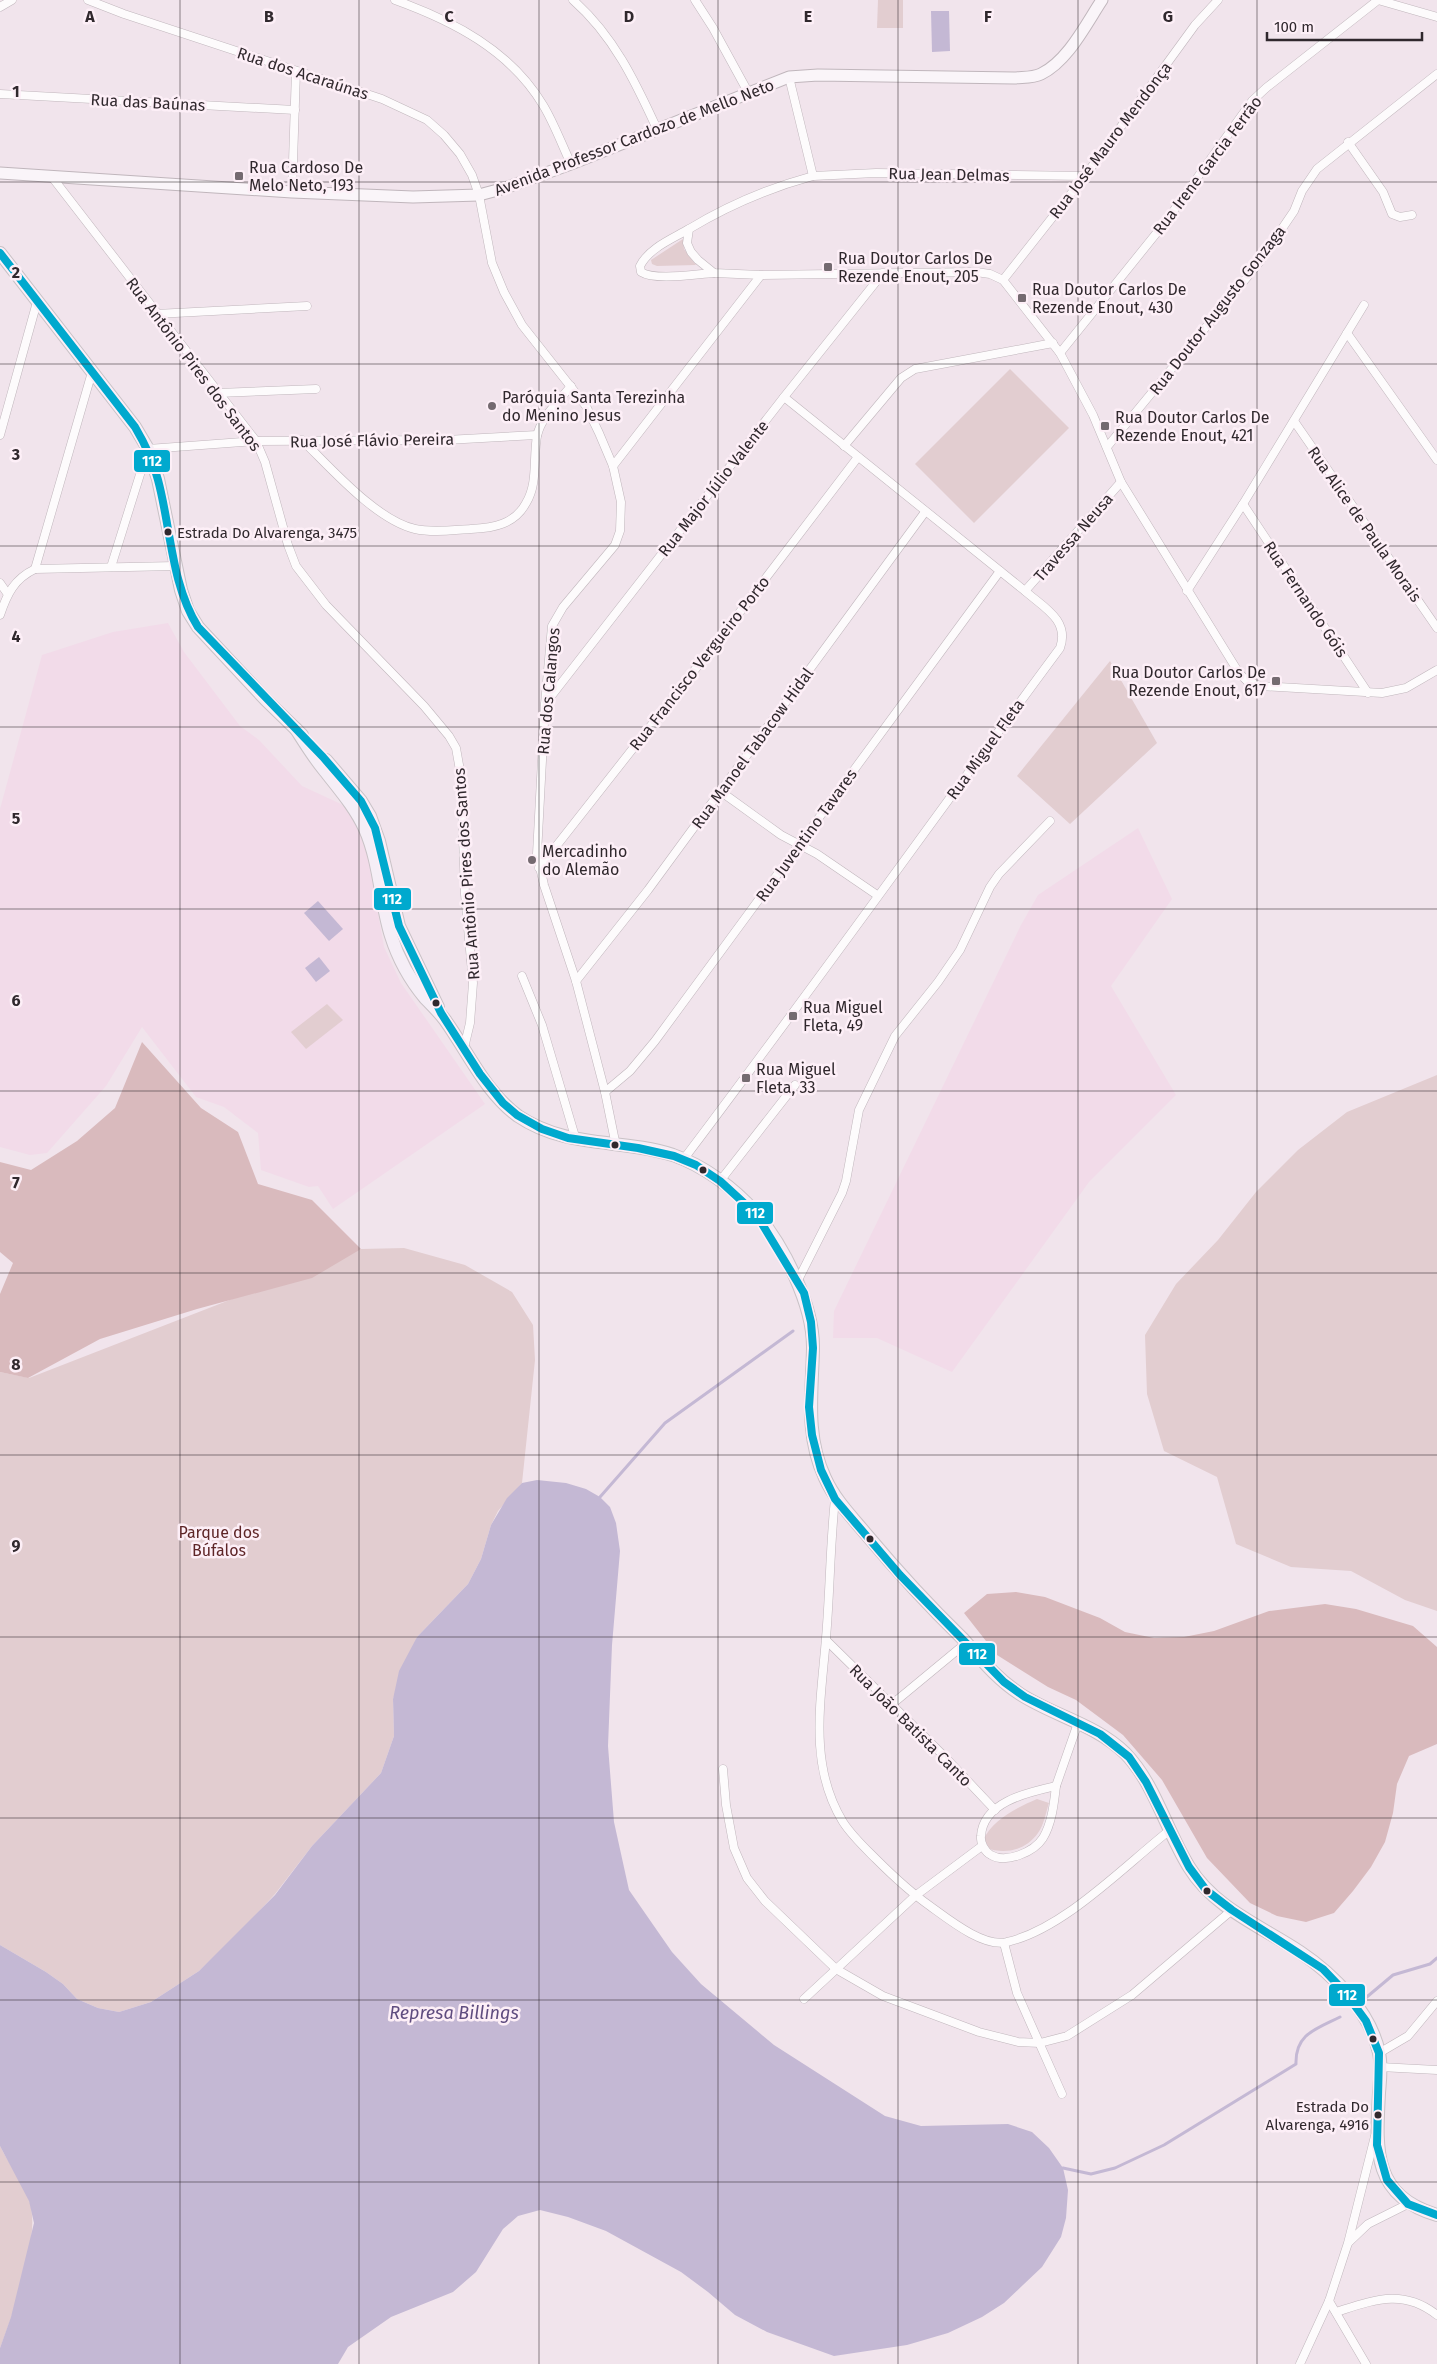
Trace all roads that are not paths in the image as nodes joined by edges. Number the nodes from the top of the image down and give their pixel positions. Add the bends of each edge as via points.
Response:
1 (11, 0) edge
2 (88, 0) edge
3 (395, 0) edge
4 (573, 0) edge
5 (694, 0) edge
6 (1102, 0) edge
7 (1218, 0) edge
8 (1378, 0) edge
9 (0, 7) edge
10 (1437, 17) edge
11 (296, 71) junction
12 (1437, 74) edge
13 (789, 77) junction
14 (748, 92) junction
15 (0, 94) edge
16 (295, 110) junction
17 (658, 128) junction
18 (1348, 142) junction
19 (571, 164) junction
20 (0, 173) edge
21 (813, 176) junction
22 (1085, 176) junction
23 (52, 177) junction
24 (292, 192) junction
25 (479, 195) junction
26 (1412, 215) dead end
27 (689, 230) junction
28 (0, 252) edge
29 (714, 273) junction
30 (883, 273) junction
31 (761, 274) junction
32 (1003, 280) junction
33 (37, 302) junction
34 (1364, 305) dead end
35 (307, 306) dead end
36 (156, 314) junction
37 (1347, 333) junction
38 (1053, 343) junction
39 (1060, 353) junction
40 (92, 372) junction
41 (571, 386) junction
42 (316, 388) dead end
43 (218, 393) junction
44 (784, 397) junction
45 (1294, 421) junction
46 (0, 435) edge
47 (537, 435) junction
48 (302, 440) junction
49 (256, 441) junction
50 (844, 446) junction
51 (1107, 447) junction
52 (148, 449) junction
53 (858, 457) junction
54 (1437, 460) edge
55 (613, 466) junction
56 (1120, 482) junction
57 (1243, 504) junction
58 (926, 512) junction
59 (175, 566) junction
60 (111, 567) junction
61 (35, 569) junction
62 (1000, 571) junction
63 (0, 583) edge
64 (1025, 591) junction
65 (1187, 591) junction
66 (7, 593) junction
67 (2, 602) edge
68 (0, 615) edge
69 (1437, 628) edge
70 (1437, 670) edge
71 (1368, 693) junction
72 (545, 704) junction
73 (720, 791) junction
74 (1050, 822) dead end
75 (798, 845) junction
76 (539, 868) junction
77 (877, 895) junction
78 (522, 976) dead end
79 (576, 981) junction
80 (464, 1048) junction
81 (795, 1084) dead end
82 (605, 1092) junction
83 (576, 1140) junction
84 (616, 1146) junction
85 (683, 1160) junction
86 (720, 1181) junction
87 (797, 1282) junction
88 (835, 1499) junction
89 (826, 1640) junction
90 (966, 1643) junction
91 (890, 1704) junction
92 (1078, 1722) junction
93 (724, 1769) dead end
94 (1056, 1786) junction
95 (995, 1810) junction
96 (1170, 1830) junction
97 (982, 1846) junction
98 (915, 1896) junction
99 (1232, 1910) junction
100 (1004, 1943) junction
101 (836, 1969) junction
102 (804, 1998) dead end
103 (1437, 2001) edge
104 (1040, 2044) junction
105 (1379, 2053) junction
106 (1380, 2067) junction
107 (1437, 2070) edge
108 (1062, 2094) dead end
109 (1377, 2128) junction
110 (1408, 2204) junction
111 (1437, 2215) edge
112 (1348, 2243) junction
113 (1329, 2301) junction
114 (1336, 2312) junction
115 (1437, 2315) edge
116 (1300, 2364) edge
117 (1366, 2364) edge

1 - 9 street
2 - 11 street, Rua dos Acaraúnas
3 - 19 street via 454,24 501,56 543,105
4 - 17 street via 612,41 635,79
5 - 14 street
6 - 13 main road, Avenida Professor Cardozo de Mello Neto via 1068,50 1052,67 1036,76 818,74
7 - 22 street, Rua José Mauro Mendonça via 1195,26
8 - 10 street
8 - 39 street, Rua Irene Garcia Ferrão via 1252,101 1167,220
11 - 16 street
11 - 25 street, Rua dos Acaraúnas via 382,98 427,120 460,154
12 - 18 street, Rua Doutor Augusto Gonzaga
13 - 14 main road, Avenida Professor Cardozo de Mello Neto
13 - 21 street
14 - 17 main road, Avenida Professor Cardozo de Mello Neto
15 - 16 street, Rua das Baúnas
16 - 24 street
17 - 19 main road, Avenida Professor Cardozo de Mello Neto
18 - 26 street via 1383,192 1392,214 1400,217
18 - 51 street, Rua Doutor Augusto Gonzaga via 1309,178 1294,212 1258,264
19 - 25 main road, Avenida Professor Cardozo de Mello Neto
20 - 23 main road, Avenida Professor Cardozo de Mello Neto
21 - 22 street, Rua Jean Delmas via 876,173
21 - 27 street, Rua Jean Delmas via 718,212
22 - 32 street, Rua José Mauro Mendonça
23 - 24 main road, Avenida Professor Cardozo de Mello Neto
23 - 36 street, Rua Antônio Pires dos Santos
24 - 25 main road, Avenida Professor Cardozo de Mello Neto via 413,197
25 - 41 street, Rua dos Calangos via 492,263 504,292 522,325
27 - 29 street via 687,243 692,252
27 - 29 street, Rua Jean Delmas via 646,256 640,266 641,272 648,275
28 - 33 main road
29 - 31 street
30 - 31 street
30 - 32 street via 976,272
30 - 44 street, Rua Major Júlio Valente
31 - 55 street
32 - 38 street
33 - 40 main road
33 - 46 street
34 - 37 street
35 - 36 street
36 - 43 street, Rua Antônio Pires dos Santos
37 - 45 street
37 - 54 street
38 - 39 street
38 - 50 street via 915,369 901,378
39 - 51 street
40 - 52 main road
40 - 61 street
41 - 47 street via 548,414
41 - 55 street, Rua dos Calangos via 586,406
42 - 43 street
43 - 49 street, Rua Antônio Pires dos Santos
44 - 50 street, Rua Miguel Fleta
44 - 72 street, Rua Major Júlio Valente
45 - 57 street
45 - 69 street, Rua Alice de Paula Morais
47 - 48 street, Rua José Flávio Pereira via 446,440
47 - 48 street via 528,502 514,519 485,528 426,531 384,514
48 - 49 street, Rua José Flávio Pereira
49 - 52 street, Rua José Flávio Pereira
49 - 80 street, Rua Antônio Pires dos Santos via 266,462 296,566 326,605 424,706 456,748 461,776 465,894 473,983 470,1023
50 - 53 street, Rua Miguel Fleta
51 - 56 street
52 - 59 main road via 164,502
52 - 60 street
53 - 58 street, Rua Miguel Fleta
53 - 76 street, Rua Francisco Vergueiro Porto
55 - 72 street, Rua dos Calangos via 622,502 620,531 615,545 556,618 550,637
56 - 64 street, Travessa Neusa
56 - 65 street
57 - 65 street
57 - 71 street, Rua Fernando Góis
58 - 62 street, Rua Miguel Fleta
58 - 73 street, Rua Manoel Tabacow Hidal
59 - 60 street
59 - 80 main road via 188,611 198,627 296,729 364,826 385,915 399,957 417,987 441,1014
60 - 61 street
61 - 66 street via 21,576
62 - 64 street, Rua Miguel Fleta
62 - 75 street, Rua Juventino Tavares
63 - 66 street
64 - 77 street, Rua Miguel Fleta via 1058,621 1064,633 1060,648
65 - 71 street via 1247,681 1260,686
66 - 67 street
67 - 68 street
70 - 71 street via 1406,688
72 - 76 street, Rua dos Calangos via 537,836
73 - 75 street
73 - 79 street, Rua Manoel Tabacow Hidal
74 - 87 street via 999,874 960,950 895,1036 882,1059 859,1110 844,1187
75 - 77 street via 817,854
75 - 82 street, Rua Juventino Tavares via 640,1060
76 - 79 street, Rua dos Calangos
77 - 85 street, Rua Miguel Fleta
78 - 83 street via 542,1025
79 - 82 street, Rua dos Calangos
80 - 83 main road via 491,1088 517,1115 552,1134
81 - 86 street
82 - 84 street, Rua dos Calangos
83 - 84 main road
84 - 85 main road via 659,1152
85 - 86 main road
86 - 87 main road via 756,1214
87 - 88 main road via 804,1293 811,1322 813,1348 809,1407 812,1435 821,1470
88 - 89 street
88 - 90 main road
89 - 91 street, Rua João Batista Canto
89 - 98 street via 820,1716 824,1778 844,1823 856,1839
90 - 91 street
90 - 92 main road via 1004,1682 1025,1697
91 - 95 street, Rua João Batista Canto
92 - 94 street
92 - 96 main road via 1100,1734 1129,1757 1146,1782
93 - 101 street via 726,1805 734,1848 748,1878 765,1901
94 - 95 street via 1017,1797
94 - 97 street via 1048,1827 1036,1846 1014,1857 1002,1857 990,1855
95 - 97 street via 981,1834
96 - 99 main road via 1189,1867 1206,1890
96 - 100 street via 1057,1919
97 - 98 street
98 - 100 street via 974,1935
98 - 101 street
99 - 104 street via 1132,1996 1067,2036
99 - 105 main road via 1323,1968 1366,2021
100 - 104 street via 1017,1993
101 - 102 street
101 - 104 street via 883,1996 932,2015 979,2032
103 - 105 street via 1408,2036
104 - 108 street
105 - 106 main road
106 - 107 street
106 - 109 main road
109 - 110 main road via 1377,2145 1387,2180
109 - 112 street
110 - 111 main road
110 - 112 street via 1368,2224
112 - 113 street
113 - 114 street
113 - 116 street
114 - 115 street via 1390,2298 1415,2301
114 - 117 street

